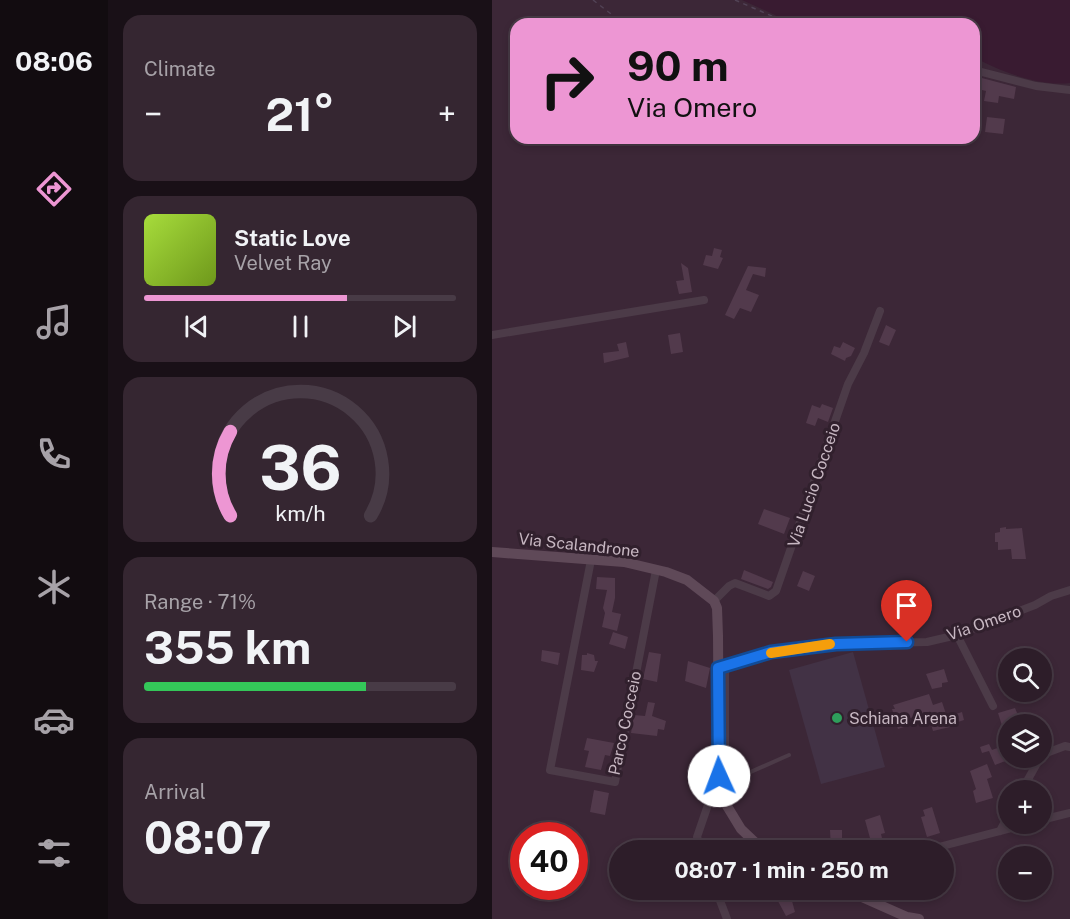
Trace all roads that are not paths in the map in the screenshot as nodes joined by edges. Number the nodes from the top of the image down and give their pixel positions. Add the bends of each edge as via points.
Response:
1 (980, 72) edge
2 (1070, 90) edge
3 (704, 300) dead end
4 (880, 311) dead end
5 (492, 335) edge
6 (492, 552) edge
7 (591, 560) junction
8 (656, 570) junction
9 (1070, 590) edge
10 (714, 601) junction
11 (957, 635) junction
12 (723, 667) junction
13 (993, 706) dead end
14 (1070, 747) edge
15 (1052, 751) edge
16 (789, 755) dead end
17 (719, 757) junction
18 (1070, 813) edge
19 (1052, 817) edge
20 (998, 832) edge
21 (698, 840) edge
22 (752, 840) edge
23 (954, 843) edge
24 (720, 900) edge
25 (869, 900) edge
26 (727, 919) edge
27 (919, 919) edge

1 - 2 street
3 - 5 street
4 - 10 street, Via Lucio Cocceio via 848,384 776,591 769,596 735,583
6 - 7 street, Via Scalandrone
7 - 8 street, Via Scalandrone via 624,562
7 - 8 street, Parco Cocceio via 550,770 615,782
8 - 10 street, Via Scalandrone via 687,580
9 - 11 street, Via Omero
10 - 12 street
11 - 12 street, Via Omero via 927,642 814,646 771,652
11 - 13 street
12 - 16 lane via 730,775 737,778
12 - 17 street
14 - 15 street
17 - 21 street
17 - 22 street via 719,776 727,806
18 - 19 street
20 - 23 street
24 - 26 street
25 - 27 street

